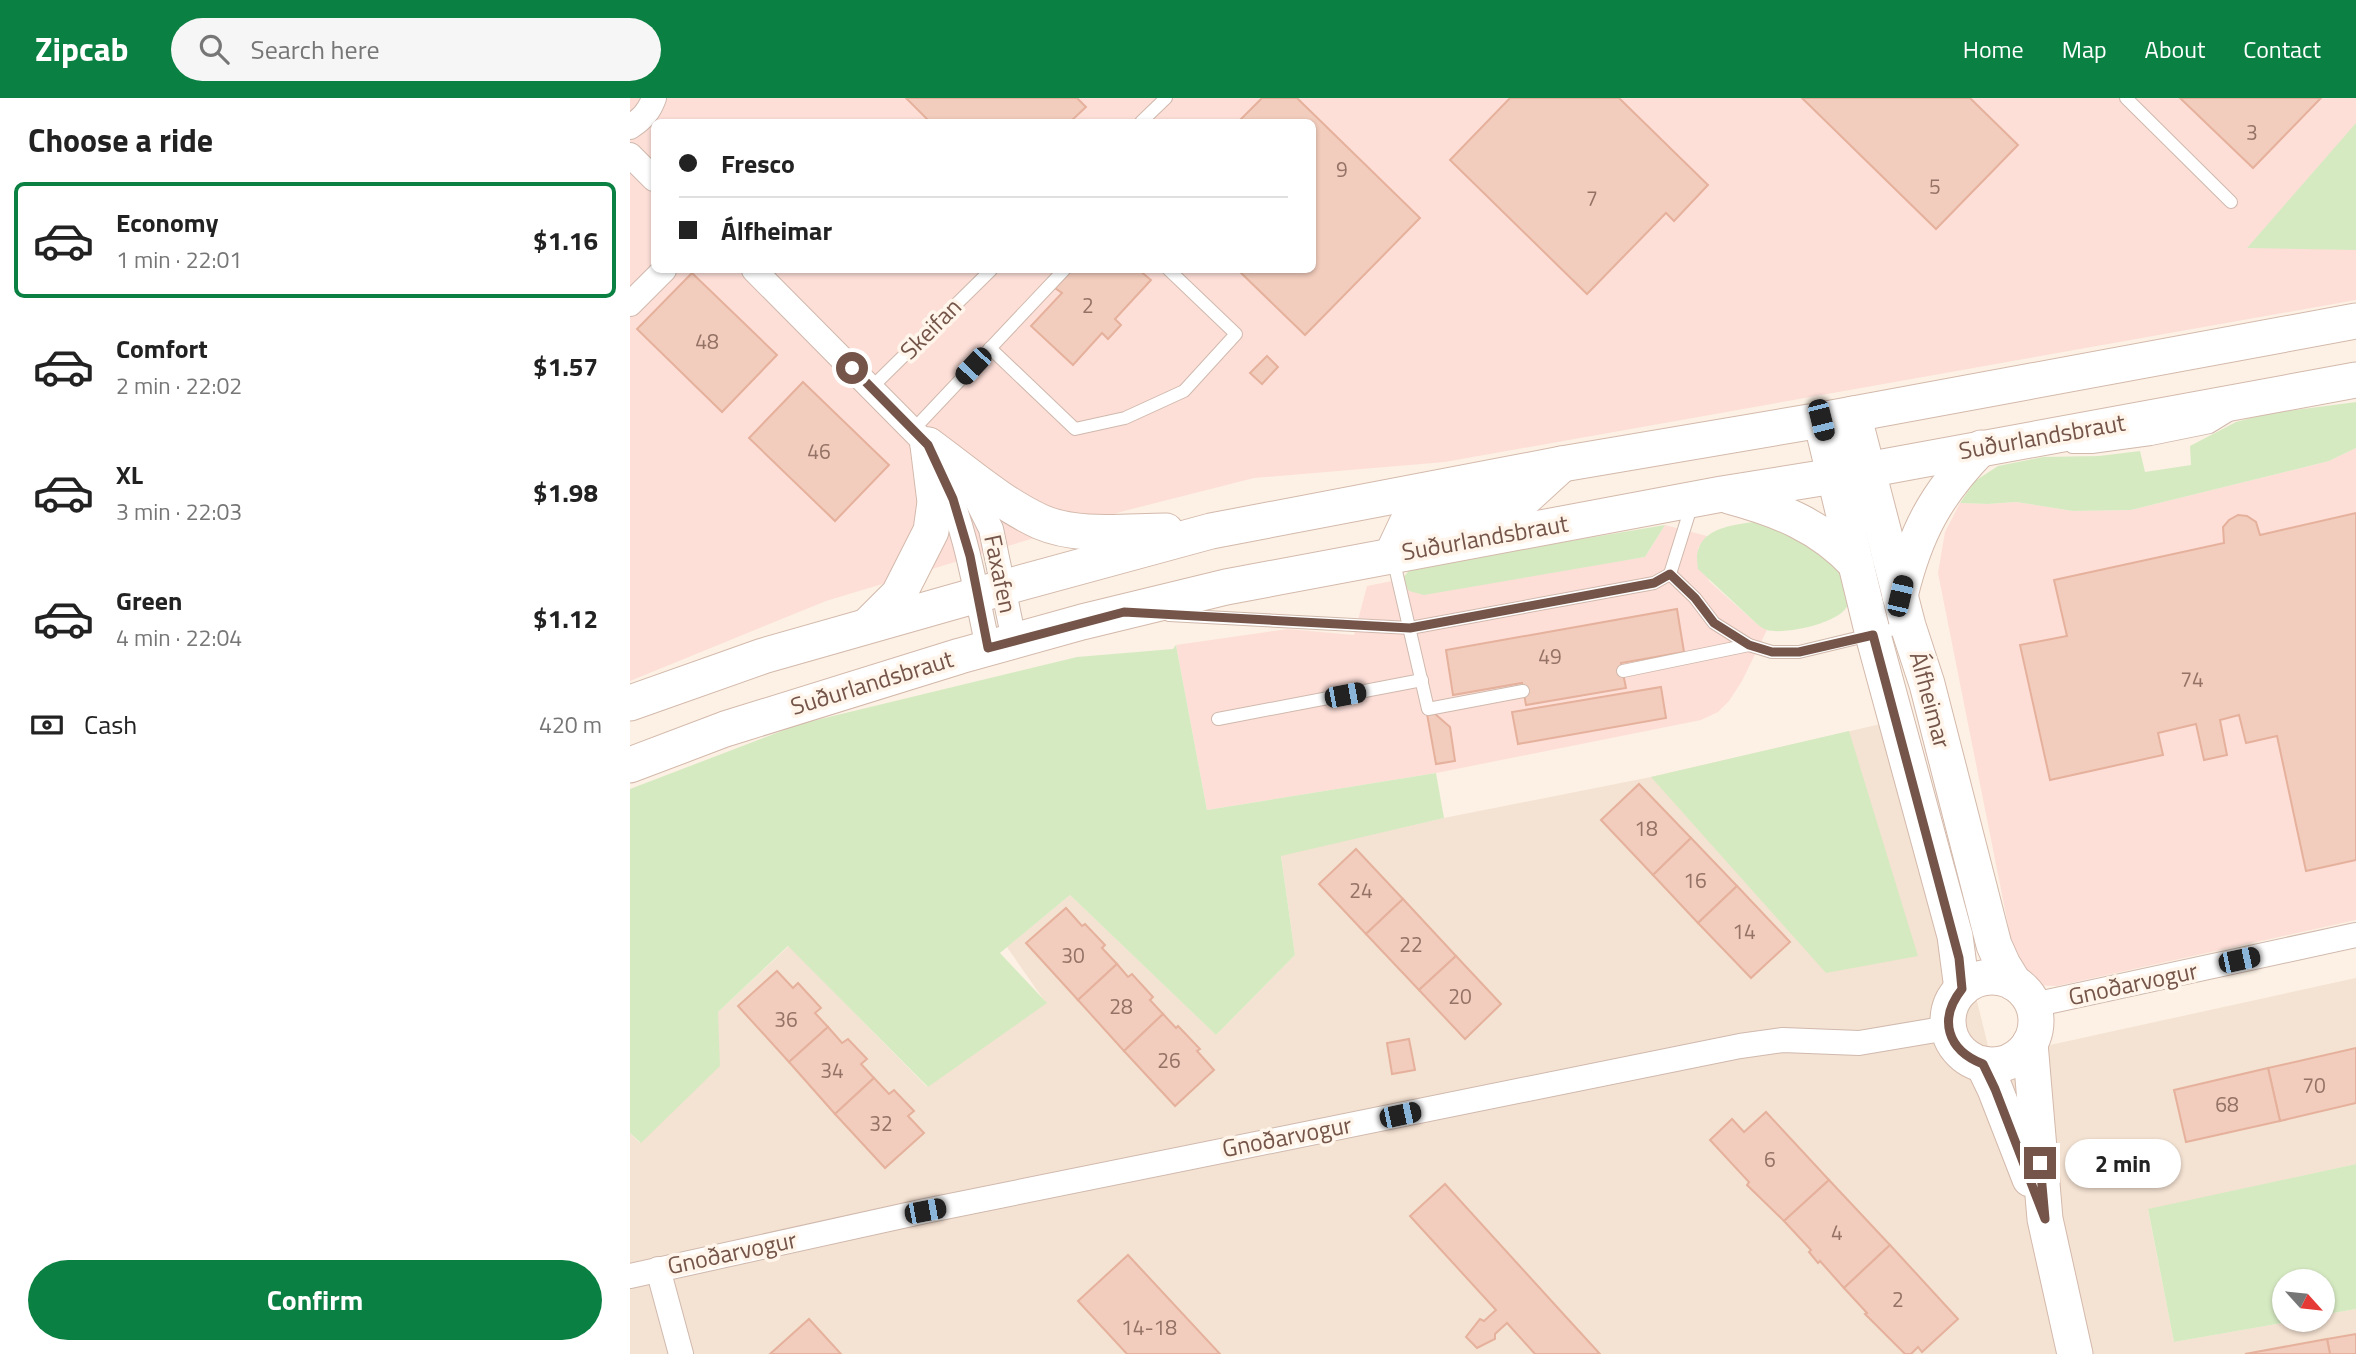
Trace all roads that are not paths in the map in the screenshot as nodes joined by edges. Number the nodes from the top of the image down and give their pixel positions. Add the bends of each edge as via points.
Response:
1 (1166, 98) edge
2 (2126, 98) edge
3 (653, 110) edge
4 (1144, 119) edge
5 (630, 127) edge
6 (630, 155) edge
7 (651, 176) edge
8 (2231, 202) dead end
9 (661, 273) edge
10 (757, 273) edge
11 (988, 273) edge
12 (1061, 273) edge
13 (1172, 273) edge
14 (630, 304) edge
15 (2356, 321) edge
16 (990, 348) junction
17 (2356, 380) edge
18 (871, 388) junction
19 (1837, 417) junction
20 (921, 438) junction
21 (1981, 448) junction
22 (1562, 464) junction
23 (1851, 472) junction
24 (1708, 497) junction
25 (1211, 531) junction
26 (1392, 555) junction
27 (1856, 564) junction
28 (1670, 574) junction
29 (989, 591) junction
30 (1904, 611) junction
31 (1124, 612) junction
32 (866, 626) junction
33 (1410, 628) junction
34 (1873, 635) junction
35 (1001, 644) junction
36 (1749, 645) junction
37 (1623, 671) dead end
38 (1422, 680) junction
39 (1523, 691) dead end
40 (630, 703) edge
41 (1217, 719) dead end
42 (630, 765) edge
43 (2356, 935) edge
44 (1962, 989) junction
45 (2024, 994) junction
46 (1948, 1028) junction
47 (2030, 1043) junction
48 (1983, 1064) junction
49 (2045, 1219) junction
50 (658, 1269) junction
51 (630, 1276) edge
52 (681, 1354) edge
53 (2075, 1354) edge

1 - 4 lane
2 - 8 lane
3 - 5 street
6 - 7 street
9 - 14 street
10 - 18 street, Faxafen
11 - 18 lane, Skeifan
12 - 16 lane
13 - 16 lane via 1236,334 1184,391 1125,418 1074,429
15 - 19 main road
16 - 20 lane
17 - 21 main road, Suðurlandsbraut
18 - 20 street, Faxafen
19 - 22 main road
19 - 23 main road, Álfheimar
20 - 25 main road via 1042,523 1077,531
20 - 29 street, Faxafen via 971,489 991,529
20 - 32 main road via 935,502 931,531 899,594
21 - 23 main road, Suðurlandsbraut
21 - 30 main road via 1936,502 1910,557
22 - 25 main road
22 - 26 main road via 1525,497 1407,523
23 - 24 main road, Suðurlandsbraut
23 - 27 main road, Álfheimar
23 - 30 main road, Álfheimar
24 - 26 main road, Suðurlandsbraut
24 - 27 main road via 1755,503 1818,531
24 - 28 lane
25 - 29 main road
26 - 31 main road, Suðurlandsbraut
26 - 33 lane
27 - 34 main road, Álfheimar
28 - 33 lane via 1654,583
28 - 36 lane via 1714,623
29 - 32 main road
29 - 35 street, Faxafen
30 - 34 lane
30 - 45 main road, Álfheimar via 1994,945
31 - 33 lane
31 - 35 main road, Suðurlandsbraut
32 - 40 main road
33 - 38 lane
34 - 36 lane via 1799,652 1772,652
34 - 44 main road, Álfheimar via 1955,936
35 - 42 main road, Suðurlandsbraut via 724,729
36 - 37 lane
38 - 39 lane via 1428,709
38 - 41 lane
43 - 45 street, Gnoðarvogur
44 - 45 main road via 1987,977 2001,978
44 - 46 main road via 1948,1013
45 - 47 main road via 2035,1031
46 - 48 main road via 1960,1051
46 - 50 street, Gnoðarvogur via 1859,1042 1783,1040 1740,1046
47 - 48 main road via 2009,1061
47 - 49 main road
48 - 49 main road
49 - 53 main road
50 - 51 street, Gnoðarvogur
50 - 52 street

